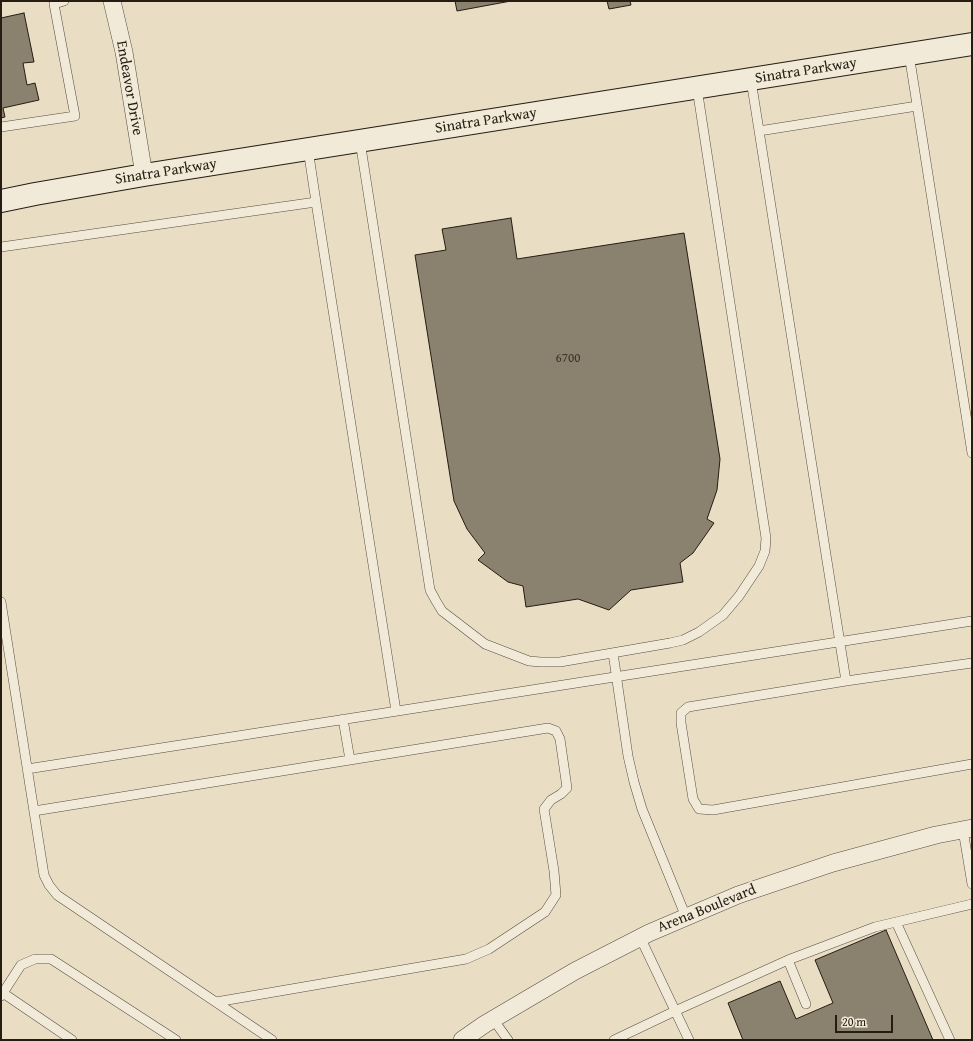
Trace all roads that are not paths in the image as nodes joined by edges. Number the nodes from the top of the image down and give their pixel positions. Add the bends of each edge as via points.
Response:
1 (64, 1) edge
2 (112, 1) edge
3 (972, 44) edge
4 (909, 54) junction
5 (751, 80) junction
6 (697, 88) junction
7 (917, 106) junction
8 (1, 128) edge
9 (759, 131) junction
10 (360, 141) junction
11 (308, 149) junction
12 (144, 175) junction
13 (1, 201) edge
14 (316, 202) junction
15 (1, 247) edge
16 (972, 453) edge
17 (1, 602) edge
18 (972, 621) edge
19 (840, 641) junction
20 (613, 653) junction
21 (972, 663) edge
22 (616, 676) junction
23 (846, 681) junction
24 (396, 711) junction
25 (343, 719) junction
26 (350, 760) junction
27 (972, 764) edge
28 (27, 769) junction
29 (34, 811) junction
30 (968, 829) edge
31 (972, 884) edge
32 (972, 904) edge
33 (686, 917) junction
34 (896, 922) junction
35 (640, 937) junction
36 (788, 960) junction
37 (2, 995) edge
38 (216, 1002) junction
39 (806, 1004) dead end
40 (675, 1011) junction
41 (493, 1019) junction
42 (72, 1040) edge
43 (176, 1040) edge
44 (272, 1040) edge
45 (462, 1040) edge
46 (508, 1040) edge
47 (614, 1040) edge
48 (689, 1040) edge
49 (950, 1040) edge

1 - 8 lane via 54,4 75,116
2 - 12 street, Endeavor Drive via 124,52
3 - 4 street, Sinatra Parkway
4 - 5 street, Sinatra Parkway
4 - 7 lane
5 - 6 street, Sinatra Parkway
5 - 9 lane
6 - 10 street, Sinatra Parkway
6 - 20 lane via 766,538 765,551 759,566 739,596 723,615 700,632 683,640
7 - 9 lane
7 - 16 lane
9 - 19 lane
10 - 11 street, Sinatra Parkway
10 - 20 lane via 430,590 442,611 485,644 529,661 560,662
11 - 12 street, Sinatra Parkway
11 - 14 lane
12 - 13 street, Sinatra Parkway
14 - 15 lane
14 - 24 lane
17 - 28 lane
18 - 19 lane
19 - 22 lane
19 - 23 lane
20 - 22 lane
21 - 23 lane
22 - 24 lane
22 - 33 lane via 634,782 642,809
23 - 27 lane via 688,707 681,713 693,799 699,809 713,810
24 - 25 lane
25 - 26 lane
25 - 28 lane
26 - 29 lane
26 - 38 lane via 548,728 556,731 560,739 567,788 544,809 556,895 545,912 489,949 466,959
28 - 29 lane
29 - 38 lane via 44,874 48,885 57,895
30 - 31 lane
30 - 33 street, Arena Boulevard via 892,846 833,863 738,895
32 - 34 lane
33 - 35 street, Arena Boulevard
34 - 36 lane via 876,926
34 - 49 lane
35 - 40 lane
35 - 41 street, Arena Boulevard
36 - 39 lane
36 - 40 lane
37 - 42 lane
37 - 43 lane via 21,965 35,959 51,958
38 - 44 lane
40 - 47 lane
40 - 48 lane
41 - 45 street, Arena Boulevard
41 - 46 lane

